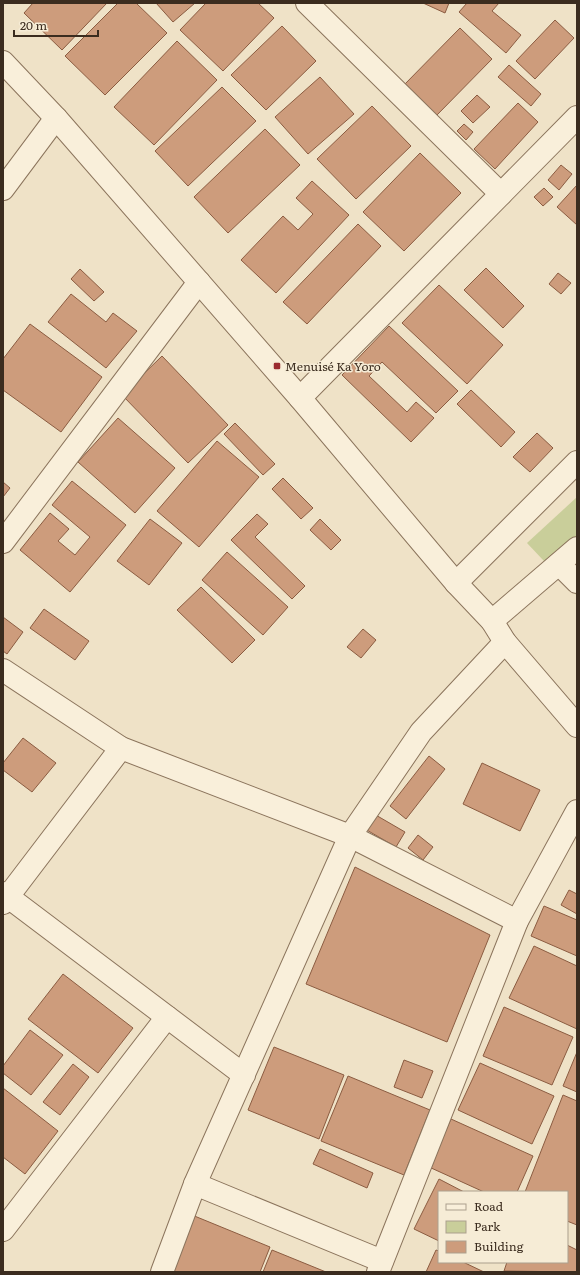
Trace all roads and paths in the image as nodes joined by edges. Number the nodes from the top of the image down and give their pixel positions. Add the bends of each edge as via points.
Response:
1 (308, 3) edge
2 (3, 62) edge
3 (577, 117) edge
4 (56, 118) junction
5 (3, 189) edge
6 (501, 194) junction
7 (199, 282) junction
8 (300, 398) junction
9 (577, 462) edge
10 (3, 542) edge
11 (577, 548) edge
12 (559, 564) junction
13 (577, 582) edge
14 (456, 583) junction
15 (492, 621) junction
16 (506, 642) junction
17 (3, 670) edge
18 (575, 718) edge
19 (121, 748) junction
20 (577, 811) edge
21 (350, 836) junction
22 (5, 898) edge
23 (517, 922) junction
24 (167, 1017) junction
25 (244, 1074) junction
26 (195, 1184) junction
27 (3, 1230) edge
28 (380, 1266) edge
29 (162, 1272) edge

1 - 6 street
2 - 4 street
3 - 6 street
4 - 5 street
4 - 7 street
6 - 8 street
7 - 8 street
7 - 10 street
8 - 14 street
9 - 14 street
11 - 12 street
12 - 13 street
12 - 15 street
14 - 15 street
15 - 16 street
16 - 18 street
16 - 21 street via 421,732
17 - 19 street
19 - 21 street
19 - 22 street
20 - 23 street
21 - 23 street
21 - 25 street
22 - 24 street
23 - 28 street
24 - 25 street
24 - 27 street
25 - 26 street
26 - 28 street
26 - 29 street

